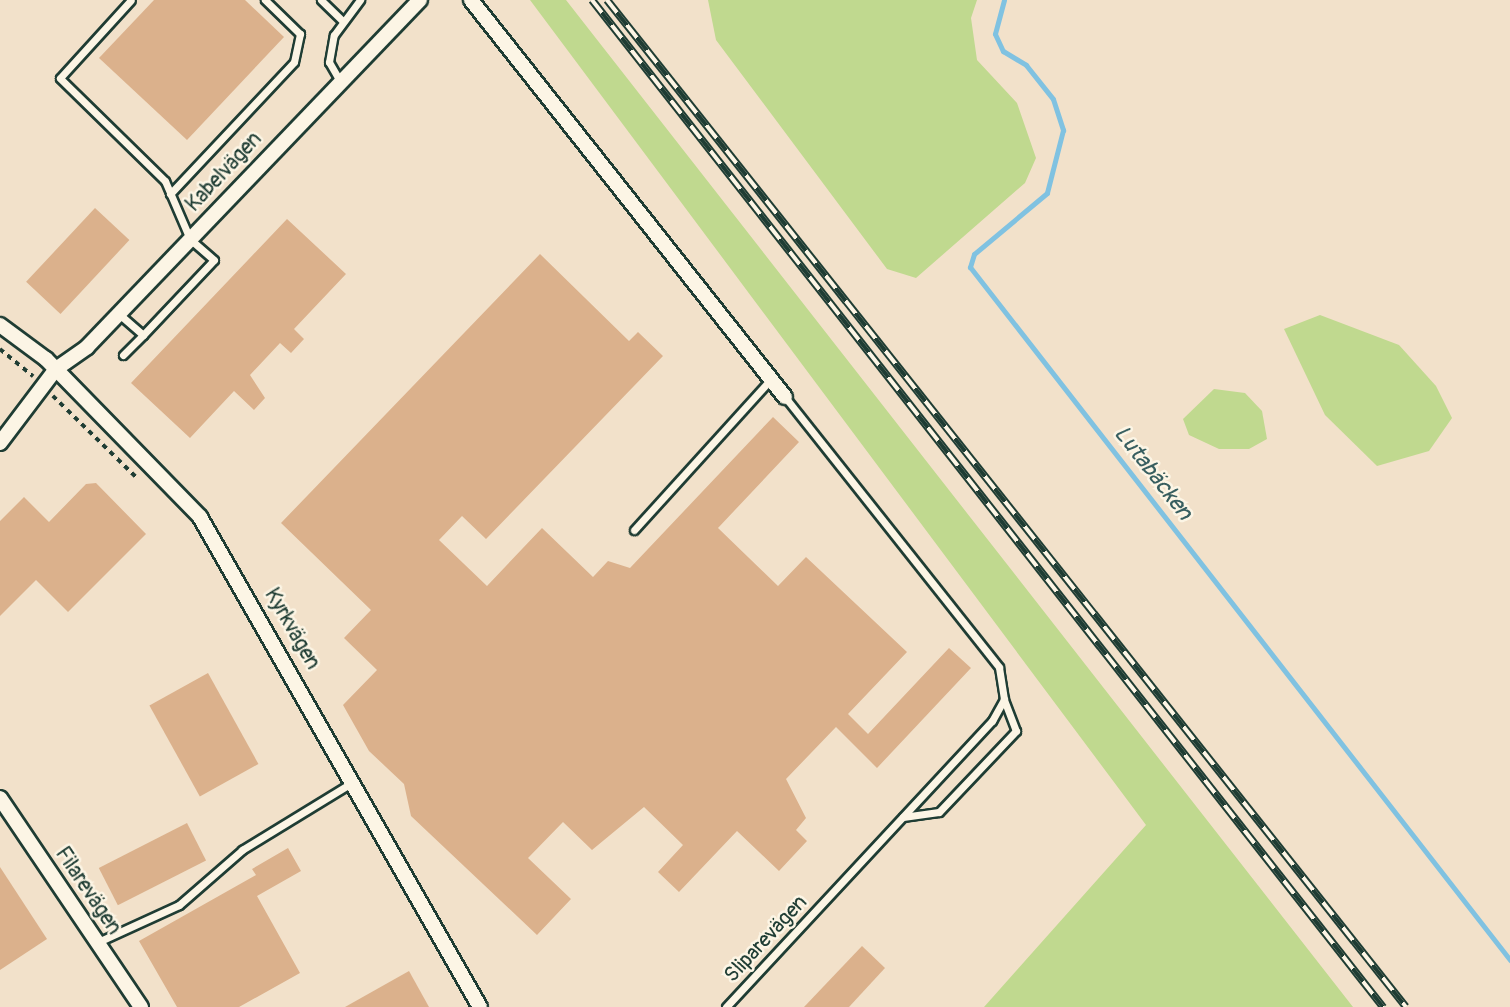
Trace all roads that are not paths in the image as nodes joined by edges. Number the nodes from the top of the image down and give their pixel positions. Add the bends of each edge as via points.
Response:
1 (131, 0) edge
2 (265, 0) edge
3 (321, 0) edge
4 (360, 0) edge
5 (420, 0) edge
6 (471, 0) edge
7 (342, 20) junction
8 (340, 81) junction
9 (170, 194) junction
10 (190, 239) junction
11 (119, 314) junction
12 (0, 326) edge
13 (143, 335) junction
14 (124, 355) dead end
15 (56, 369) junction
16 (772, 379) junction
17 (786, 397) joint
18 (0, 443) edge
19 (634, 530) dead end
20 (1004, 699) junction
21 (354, 782) junction
22 (0, 798) edge
23 (903, 817) junction
24 (98, 943) junction
25 (141, 1007) edge
26 (480, 1007) edge
27 (726, 1007) edge

1 - 9 lane via 60,78
2 - 9 lane via 300,34 294,62
3 - 7 lane
4 - 7 lane
5 - 8 street, Kabelvägen
6 - 16 street
7 - 8 lane via 329,62
8 - 10 street, Kabelvägen
9 - 10 lane
10 - 11 street, Kabelvägen
10 - 13 lane via 214,260
11 - 13 lane
11 - 15 street, Kabelvägen
12 - 15 street, Kyrkvägen
13 - 14 lane
15 - 18 street
15 - 21 street, Kyrkvägen via 200,517
16 - 17 street
16 - 19 lane
17 - 20 lane via 999,667
20 - 23 lane, Sliparevägen via 992,721
20 - 23 lane via 1016,731 939,812
21 - 24 lane via 242,850 179,905
21 - 26 street, Kyrkvägen
22 - 24 street, Filarevägen
23 - 27 lane, Sliparevägen
24 - 25 street, Filarevägen

